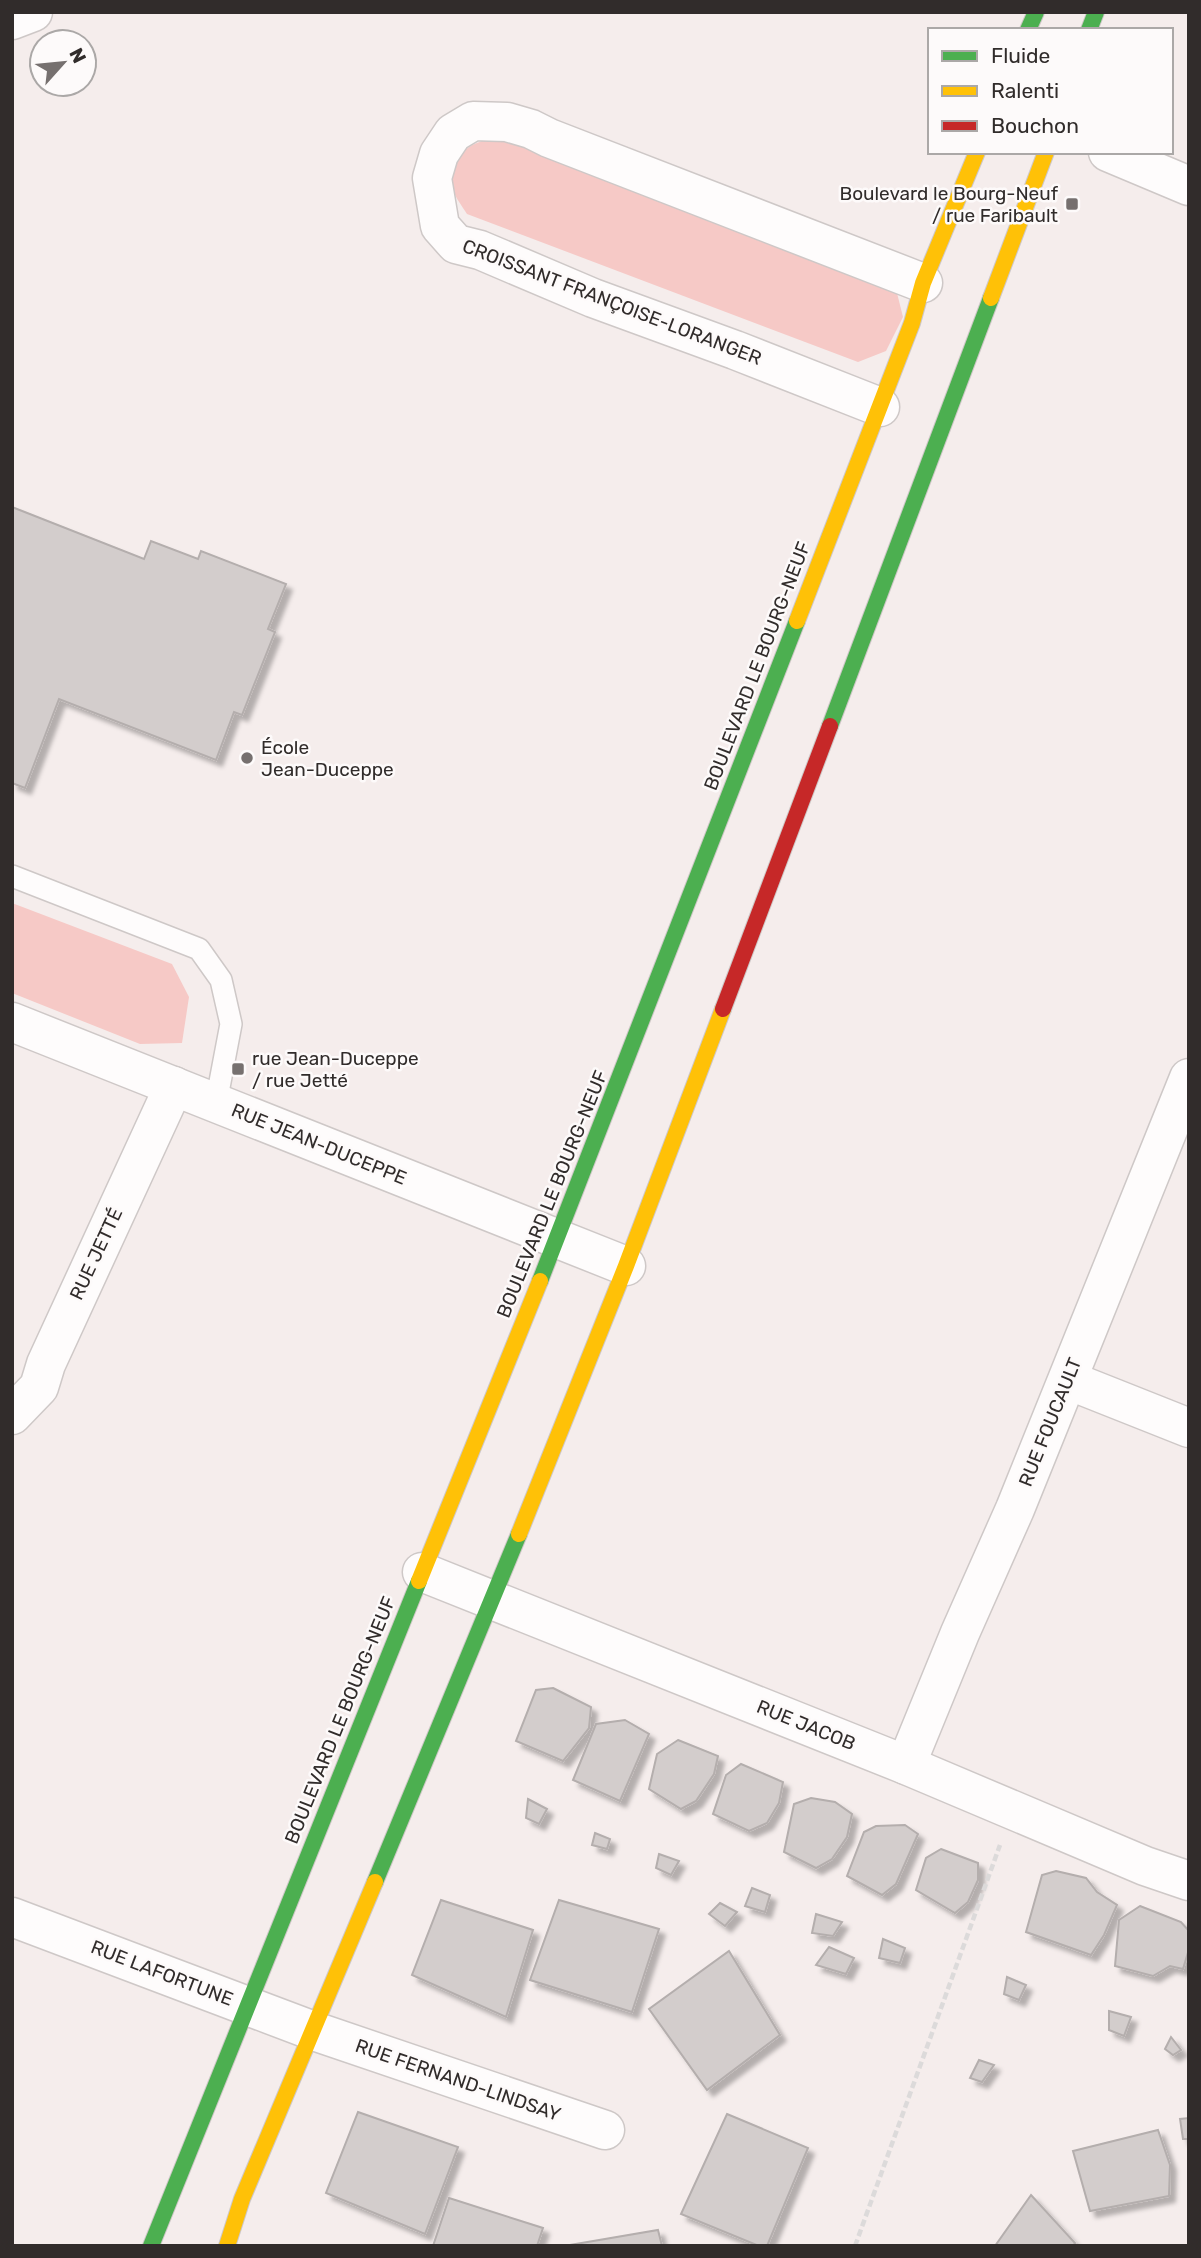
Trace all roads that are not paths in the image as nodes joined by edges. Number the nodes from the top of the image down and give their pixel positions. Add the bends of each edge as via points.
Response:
1 (33, 12) edge
2 (1036, 12) edge
3 (12, 20) edge
4 (1029, 28) edge
5 (976, 154) edge
6 (1045, 154) edge
7 (1113, 154) edge
8 (1189, 186) edge
9 (923, 284) junction
10 (880, 407) junction
11 (12, 876) edge
12 (12, 1022) edge
13 (1189, 1078) edge
14 (174, 1086) junction
15 (216, 1103) junction
16 (557, 1239) junction
17 (626, 1266) junction
18 (1068, 1380) junction
19 (12, 1415) edge
20 (1189, 1428) edge
21 (422, 1573) junction
22 (492, 1601) junction
23 (906, 1765) junction
24 (1189, 1881) edge
25 (12, 1917) edge
26 (247, 2005) junction
27 (312, 2030) junction
28 (605, 2130) dead end
29 (151, 2246) edge
30 (227, 2246) edge

1 - 3 street
2 - 4 street
5 - 9 street, BOULEVARD LE BOURG-NEUF
6 - 17 street
7 - 8 street
9 - 10 street, BOULEVARD LE BOURG-NEUF
9 - 10 street, CROISSANT FRANÇOISE-LORANGER via 507,122 473,121 453,133 439,154 432,178 440,226 456,244
10 - 16 street, BOULEVARD LE BOURG-NEUF
11 - 15 lane via 199,949 221,980 231,1024
12 - 14 street, RUE JEAN-DUCEPPE
13 - 18 street, RUE FOUCAULT
14 - 15 street, RUE JEAN-DUCEPPE
14 - 19 street, RUE JETTÉ via 39,1387
15 - 16 street, RUE JEAN-DUCEPPE
16 - 17 street, RUE JEAN-DUCEPPE
16 - 21 street, BOULEVARD LE BOURG-NEUF
17 - 22 street
18 - 20 street
18 - 23 street, RUE FOUCAULT
21 - 22 street, RUE JACOB
21 - 26 street, BOULEVARD LE BOURG-NEUF
22 - 23 street, RUE JACOB
22 - 27 street
23 - 24 street, RUE JACOB
25 - 26 street, RUE LAFORTUNE
26 - 27 street, RUE LAFORTUNE
26 - 29 street, BOULEVARD LE BOURG-NEUF
27 - 28 street, RUE FERNAND-LINDSAY
27 - 30 street

